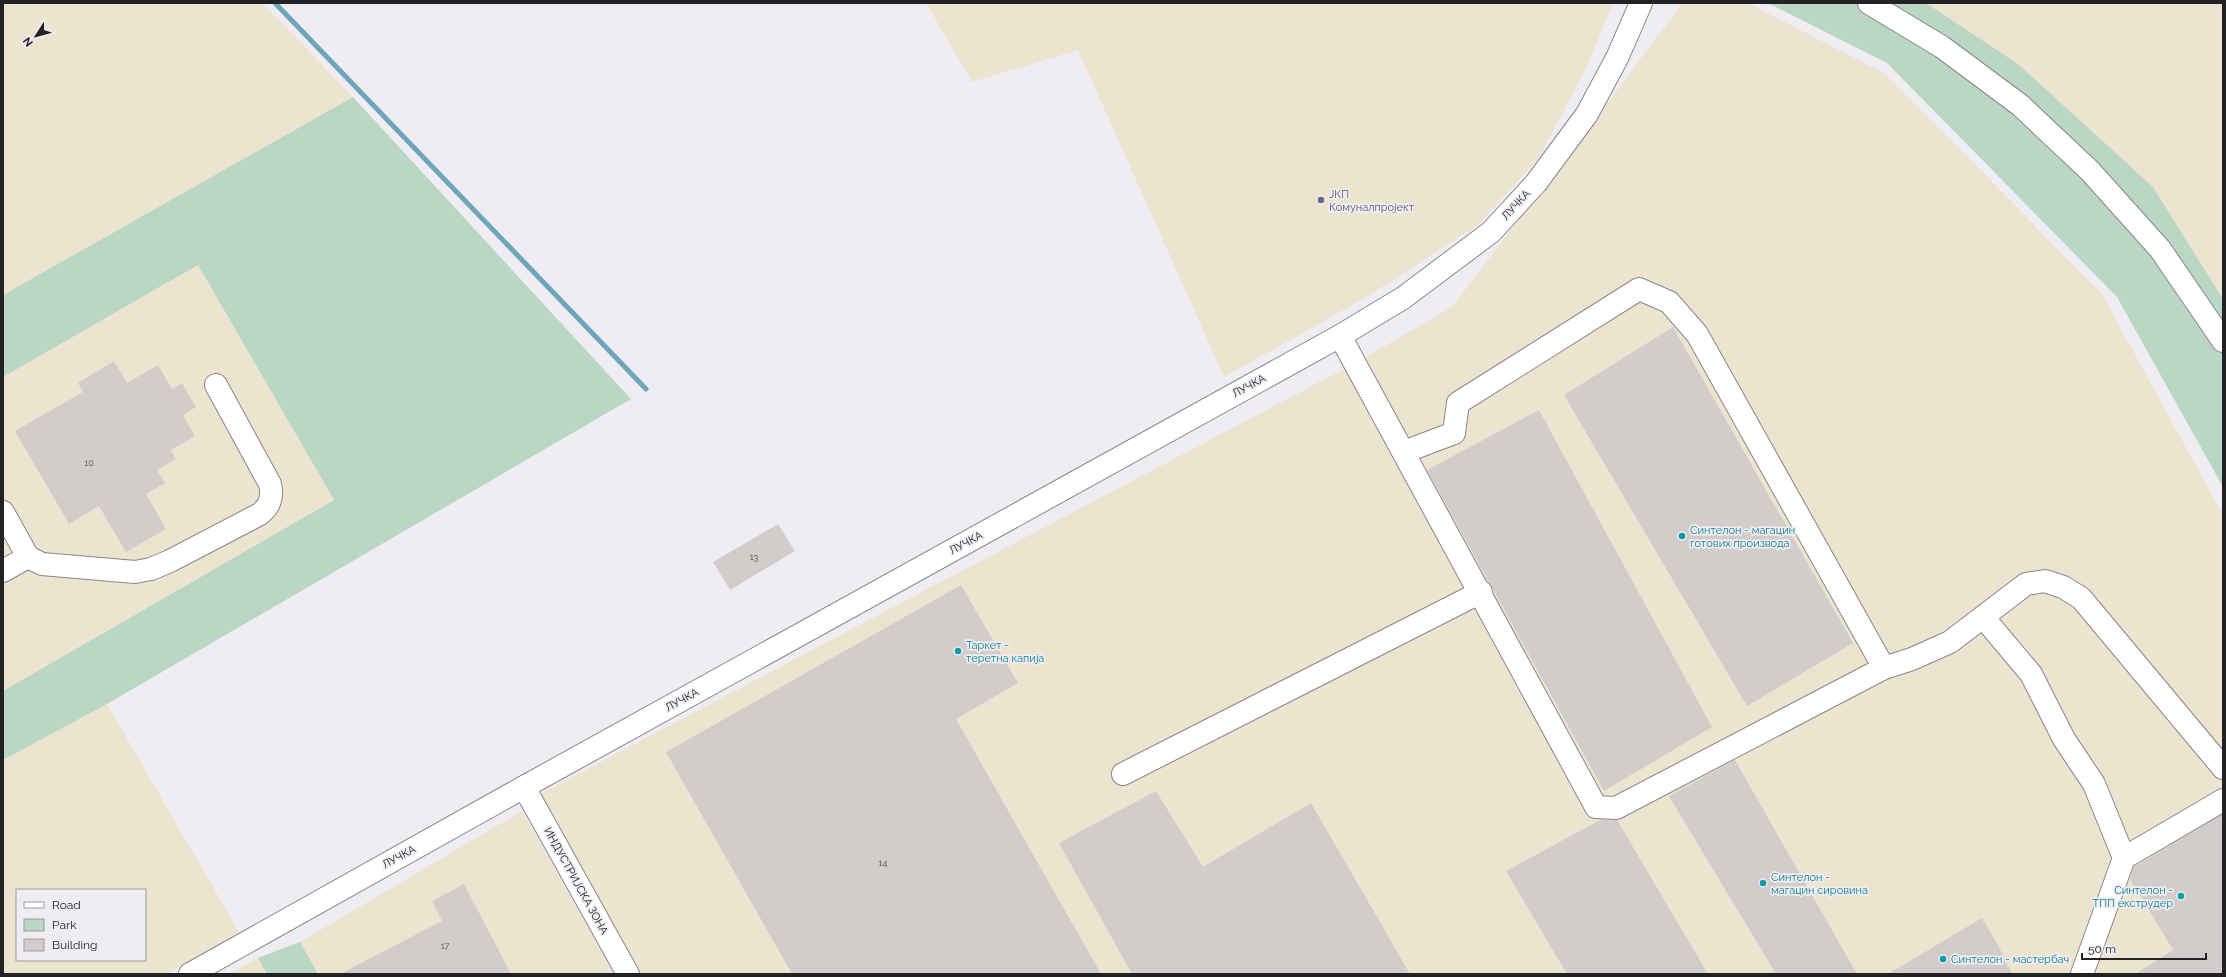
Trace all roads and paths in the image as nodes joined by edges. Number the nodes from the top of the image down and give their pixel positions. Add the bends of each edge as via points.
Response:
1 (1642, 3) edge
2 (1869, 3) edge
3 (1340, 336) junction
4 (2223, 341) edge
5 (216, 384) dead end
6 (1404, 452) junction
7 (3, 512) edge
8 (28, 557) junction
9 (3, 571) edge
10 (1481, 592) junction
11 (1983, 617) junction
12 (1884, 668) junction
13 (2223, 768) edge
14 (1123, 774) dead end
15 (524, 787) junction
16 (2223, 800) edge
17 (2124, 858) junction
18 (190, 974) edge
19 (628, 974) edge
20 (2082, 974) edge

1 - 3 street, ЛУЧКА via 1617,58 1587,114 1536,183 1491,232 1403,298
2 - 4 street via 1942,47 2020,105 2090,171 2160,249
3 - 6 street
3 - 15 street, ЛУЧКА
5 - 8 street via 270,484 272,496 264,511 151,569 135,572 42,564
6 - 10 street
6 - 12 street via 1454,433 1458,403 1638,289 1669,302 1698,334
7 - 8 street
8 - 9 street
10 - 12 street via 1596,807 1616,808
10 - 14 street
11 - 12 street via 1950,642
11 - 13 street via 2026,584 2045,581 2064,586 2081,598
11 - 17 street via 2031,674 2064,739 2094,784
15 - 18 street, ЛУЧКА
15 - 19 street, ИНДУСТРИЈСКА ЗОНА
16 - 17 street
17 - 20 street

